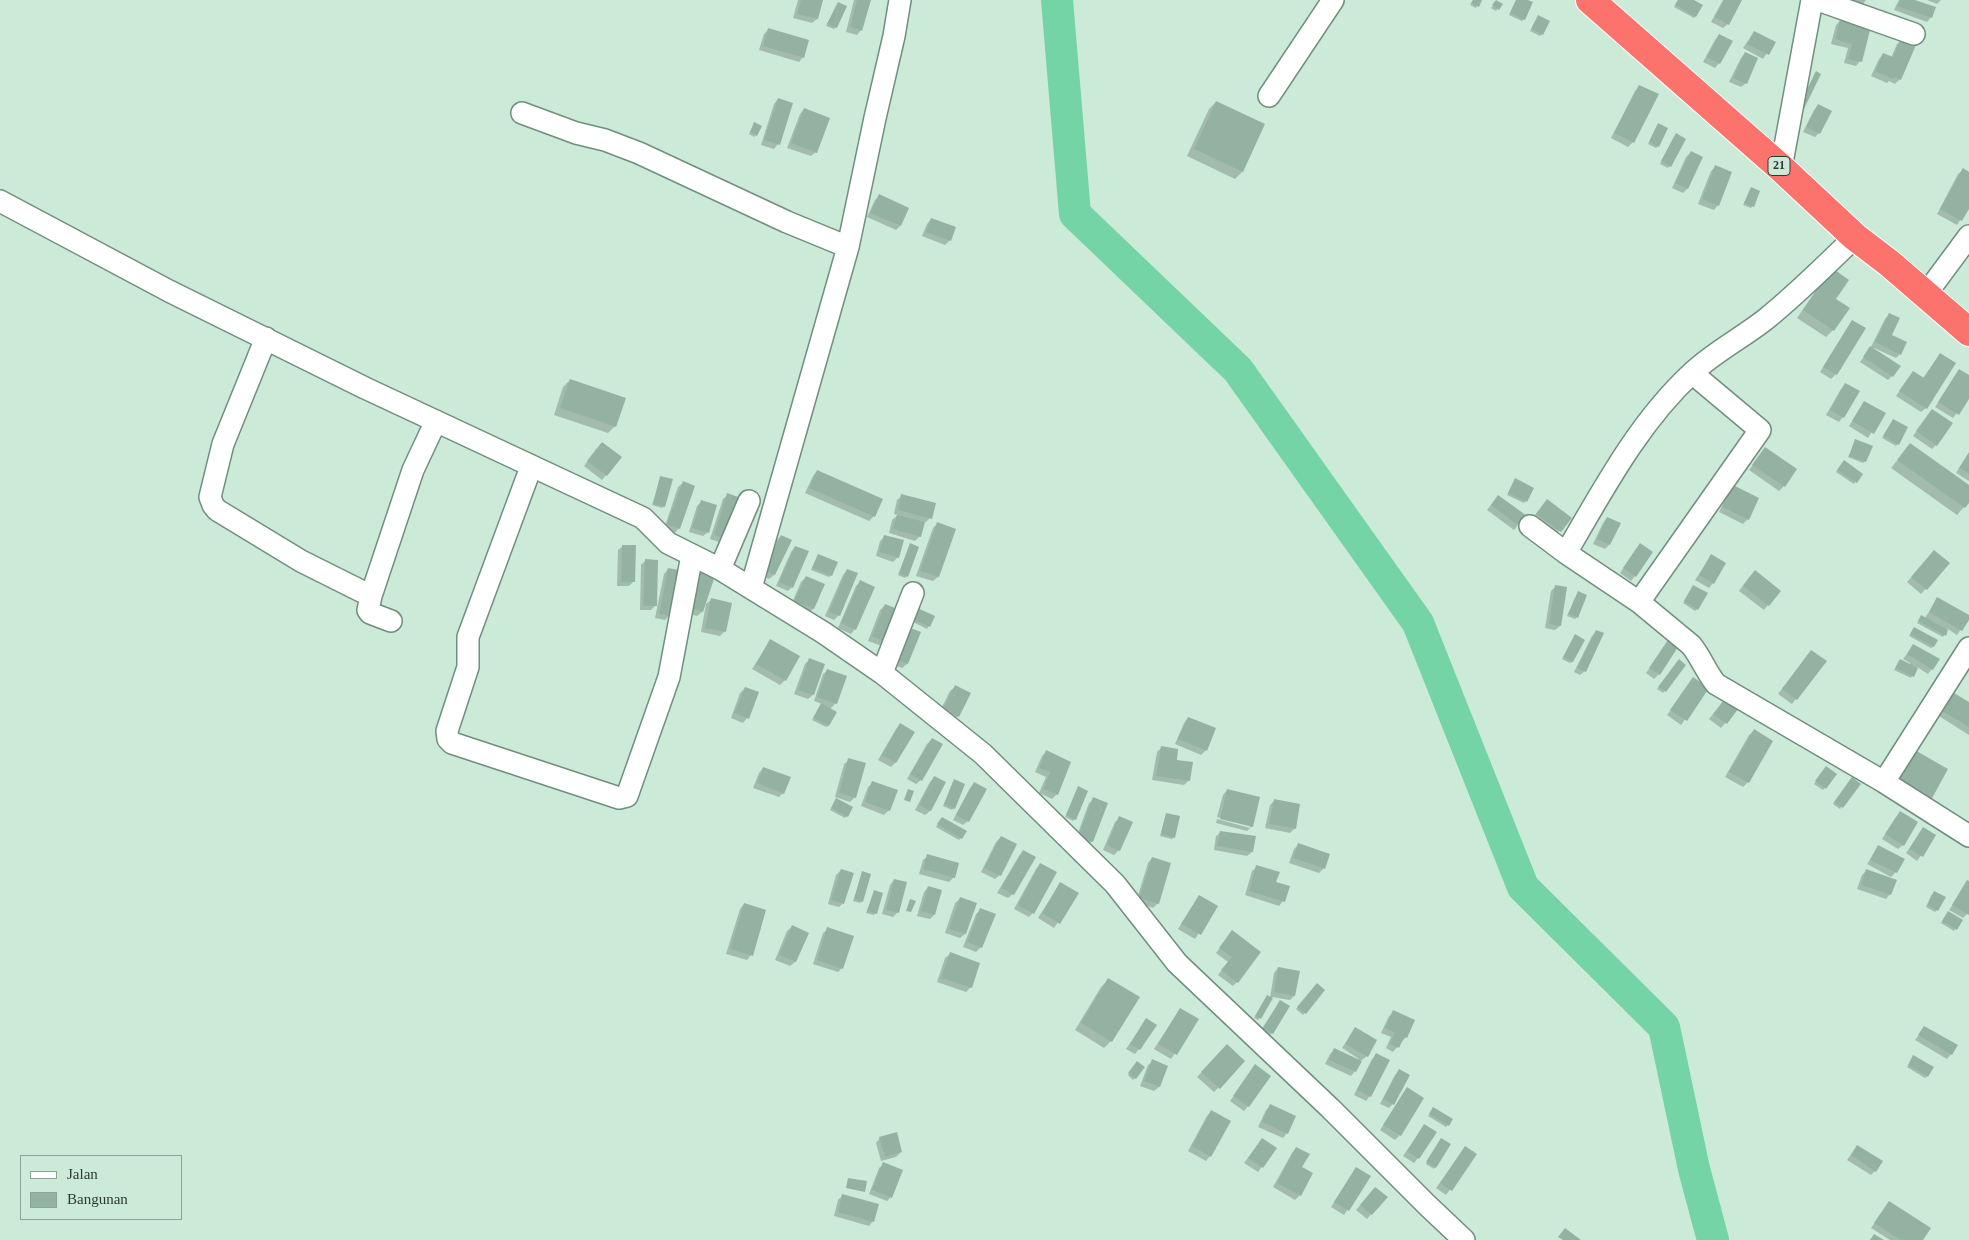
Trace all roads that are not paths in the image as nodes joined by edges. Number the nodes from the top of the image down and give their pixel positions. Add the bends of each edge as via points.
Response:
1 (900, 0) edge
2 (1333, 0) edge
3 (1590, 0) edge
4 (1812, 0) edge
5 (1818, 0) edge
6 (1914, 34) dead end
7 (1269, 96) dead end
8 (522, 113) dead end
9 (1781, 168) junction
10 (0, 202) edge
11 (1969, 236) edge
12 (1856, 237) junction
13 (848, 247) junction
14 (1926, 294) junction
15 (1969, 332) edge
16 (266, 338) junction
17 (1692, 373) junction
18 (436, 421) junction
19 (531, 467) junction
20 (749, 501) dead end
21 (1530, 526) dead end
22 (1566, 553) junction
23 (692, 555) junction
24 (720, 569) junction
25 (751, 588) junction
26 (913, 593) dead end
27 (371, 596) junction
28 (1639, 602) junction
29 (391, 621) dead end
30 (1969, 648) edge
31 (882, 673) junction
32 (1884, 782) junction
33 (1969, 836) edge
34 (1464, 1240) edge

1 - 13 street
2 - 7 street
3 - 9 highway, 21
4 - 9 street
5 - 6 street
8 - 13 street via 639,153
9 - 12 highway, 21
10 - 16 street
11 - 14 street
12 - 14 highway, 21
12 - 17 street via 1775,311
13 - 25 street
14 - 15 highway, 21
16 - 18 street
16 - 27 street via 223,444 210,497 213,505 301,561
17 - 22 street via 1653,415 1617,465
17 - 28 street via 1760,430
18 - 19 street
18 - 27 street via 413,470
19 - 23 street via 643,518 668,542
19 - 23 street via 468,637 468,666 447,731 452,742 619,798 627,796 669,677
20 - 24 street
21 - 22 street
22 - 28 street
23 - 24 street
24 - 25 street
25 - 31 street
26 - 31 street
27 - 29 street via 370,613
28 - 32 street via 1691,645 1716,684
30 - 32 street
31 - 34 street via 983,754 1115,884 1177,963
32 - 33 street

